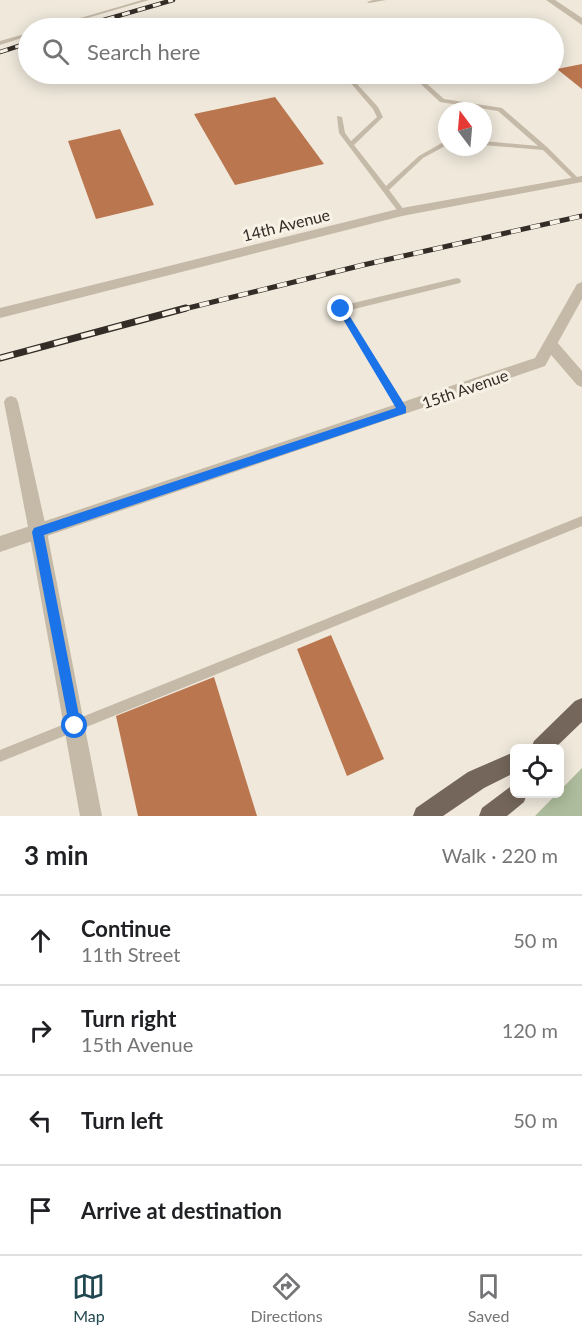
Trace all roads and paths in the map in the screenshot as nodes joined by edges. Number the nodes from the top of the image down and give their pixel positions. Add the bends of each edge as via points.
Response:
1 (147, 0) edge
2 (384, 0) edge
3 (550, 0) edge
4 (369, 2) dead end
5 (84, 18) edge
6 (582, 22) edge
7 (18, 38) edge
8 (0, 43) edge
9 (354, 84) edge
10 (424, 84) edge
11 (339, 117) dead end
12 (492, 144) edge
13 (350, 145) junction
14 (438, 147) edge
15 (545, 148) junction
16 (579, 180) edge
17 (385, 190) junction
18 (402, 212) junction
19 (457, 281) dead end
20 (582, 287) edge
21 (0, 313) edge
22 (551, 345) junction
23 (582, 381) edge
24 (5, 404) edge
25 (402, 410) junction
26 (582, 520) edge
27 (38, 532) junction
28 (0, 544) edge
29 (582, 708) edge
30 (75, 726) junction
31 (545, 744) edge
32 (0, 756) edge
33 (510, 764) edge
34 (511, 798) edge
35 (91, 816) edge
36 (424, 816) edge
37 (490, 816) edge

1 - 5 lane
2 - 4 lane
3 - 6 street
7 - 8 lane
9 - 13 lane via 380,117
10 - 15 lane via 442,101 500,109
11 - 13 lane via 342,134
12 - 15 lane
13 - 17 lane
14 - 17 lane via 421,157
15 - 16 lane
16 - 18 street, 14th Avenue
17 - 18 lane
18 - 21 street, 14th Avenue
19 - 25 lane via 341,309
20 - 22 street, 15th Avenue
22 - 23 street
22 - 25 street, 15th Avenue via 540,362
24 - 27 street
25 - 27 street, 15th Avenue
26 - 30 lane
27 - 28 street, 15th Avenue
27 - 30 street
29 - 31 main road
30 - 32 lane
30 - 35 street
33 - 36 main road via 476,780
34 - 37 main road

